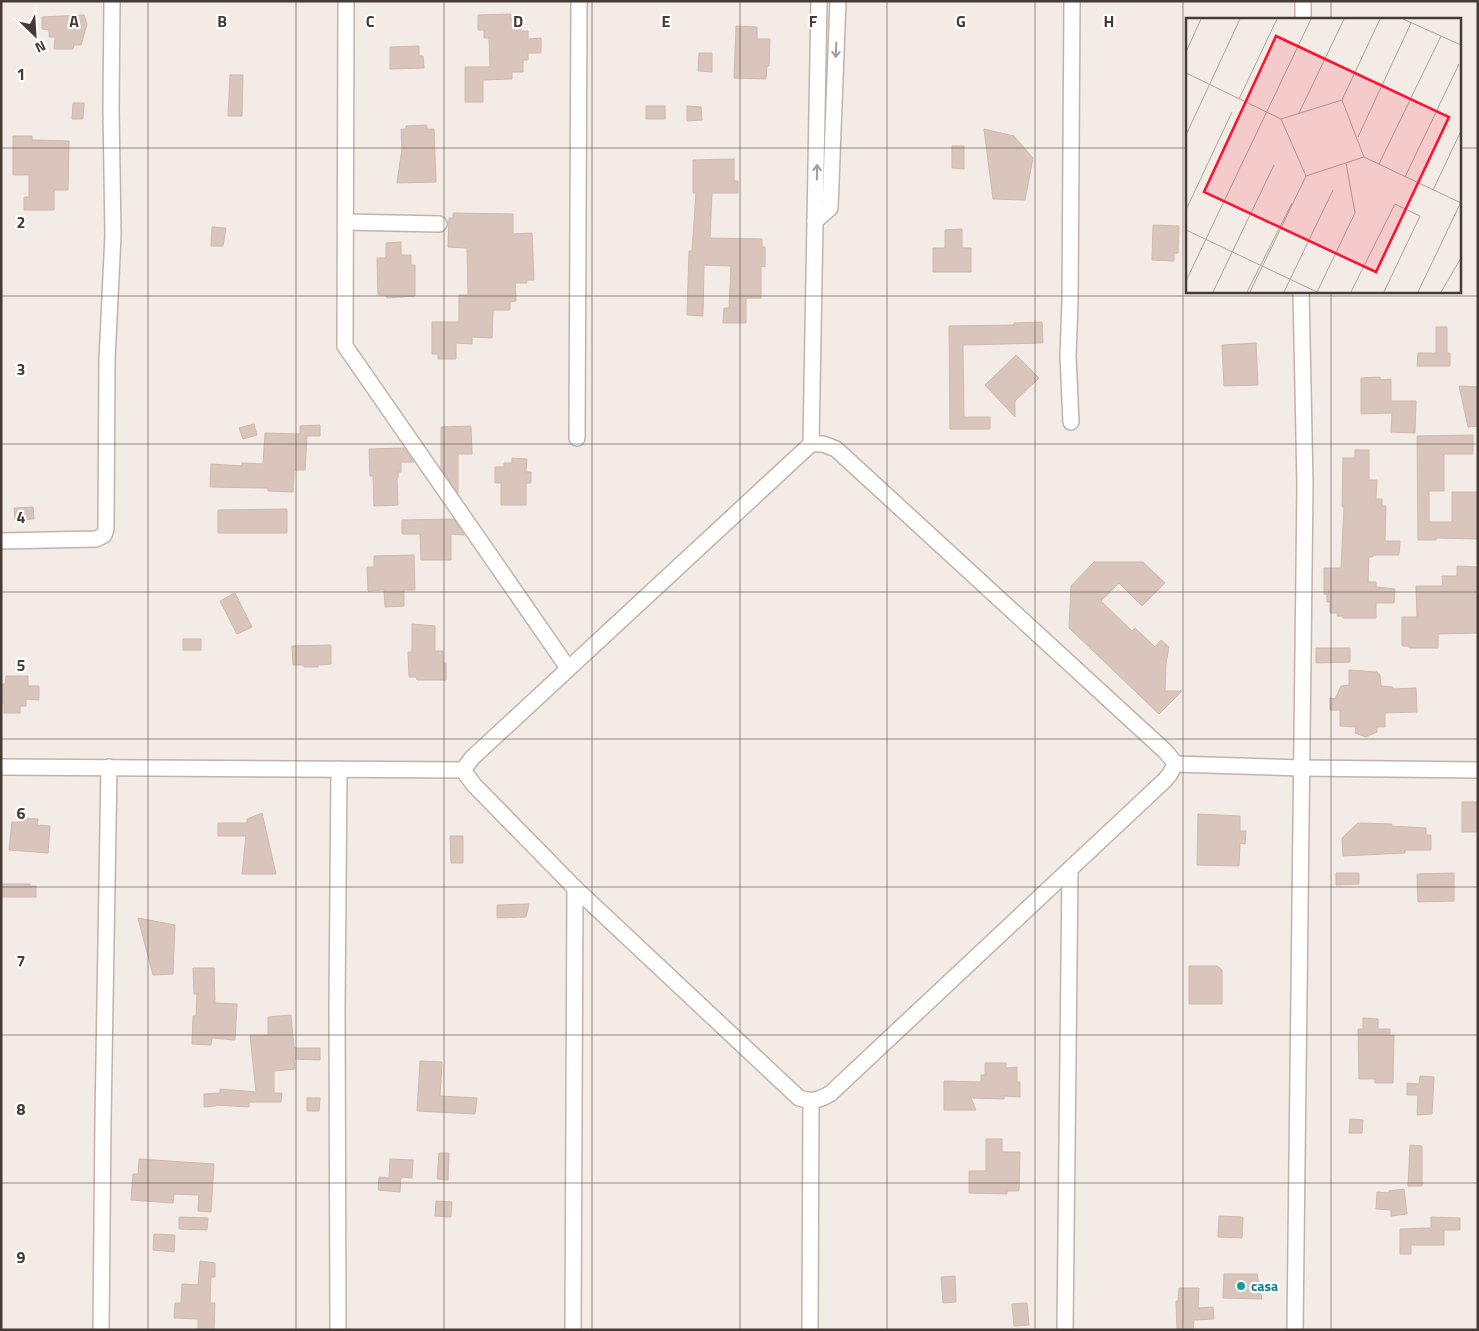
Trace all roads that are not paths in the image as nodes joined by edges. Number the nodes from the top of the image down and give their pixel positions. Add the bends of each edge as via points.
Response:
1 (112, 1) edge
2 (346, 1) edge
3 (579, 1) edge
4 (819, 1) edge
5 (838, 1) edge
6 (1072, 1) edge
7 (1304, 1) edge
8 (1303, 18) edge
9 (815, 221) junction
10 (346, 222) junction
11 (439, 224) dead end
12 (1302, 292) edge
13 (1070, 422) dead end
14 (578, 438) dead end
15 (811, 444) junction
16 (1, 541) edge
17 (568, 668) junction
18 (1175, 764) junction
19 (1, 767) edge
20 (109, 767) junction
21 (1301, 768) junction
22 (339, 769) junction
23 (463, 770) junction
24 (1478, 770) edge
25 (1070, 869) junction
26 (576, 888) junction
27 (810, 1101) junction
28 (101, 1330) edge
29 (338, 1330) edge
30 (573, 1330) edge
31 (810, 1330) edge
32 (1065, 1330) edge
33 (1296, 1330) edge

1 - 16 street via 113,235 107,360 106,530 104,536 96,539
2 - 10 street
3 - 14 street
9 -> 4 street
5 -> 9 street via 830,208
6 - 13 street
7 - 8 street
9 - 15 street
10 - 11 street
10 - 17 street via 345,346
12 - 21 street via 1305,485
15 - 17 street
15 - 18 street via 836,449 1165,751
17 - 23 street
18 - 21 street
18 - 25 street via 1165,780
19 - 20 street
20 - 22 street
20 - 28 street
21 - 24 street
21 - 33 street
22 - 23 street
22 - 29 street
23 - 26 street
25 - 27 street via 831,1093
25 - 32 street
26 - 27 street via 799,1098
26 - 30 street
27 - 31 street

